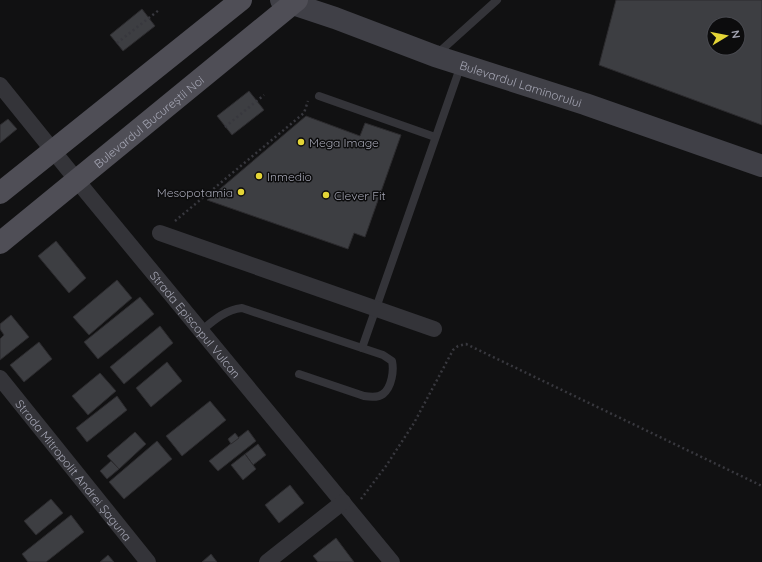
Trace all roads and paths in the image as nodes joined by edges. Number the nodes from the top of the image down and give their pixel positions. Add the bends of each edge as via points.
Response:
1 (240, 0) edge
2 (497, 0) edge
3 (290, 1) edge
4 (330, 9) edge
5 (159, 10) dead end
6 (117, 43) dead end
7 (435, 56) junction
8 (461, 64) junction
9 (0, 85) edge
10 (264, 95) dead end
11 (319, 96) joint
12 (225, 127) dead end
13 (435, 138) junction
14 (52, 151) junction
15 (762, 166) edge
16 (77, 181) junction
17 (4, 186) edge
18 (160, 233) joint
19 (0, 243) edge
20 (376, 309) junction
21 (434, 329) dead end
22 (201, 331) junction
23 (362, 348) junction
24 (299, 374) dead end
25 (0, 378) edge
26 (762, 486) edge
27 (359, 501) dead end
28 (343, 502) junction
29 (148, 562) edge
30 (267, 562) edge
31 (392, 562) edge

1 - 14 main road
2 - 7 lane
3 - 4 street, Bulevardul Laminorului
3 - 16 main road, Bulevardul Bucureștii Noi
4 - 7 street, Bulevardul Laminorului
5 - 6 path
7 - 8 street, Bulevardul Laminorului
8 - 13 lane
8 - 15 street, Bulevardul Laminorului
9 - 14 street, Strada Episcopul Vulcan
10 - 12 path
11 - 13 lane
11 - 18 path via 310,94 304,113
13 - 20 lane
14 - 16 street, Strada Episcopul Vulcan
14 - 17 main road
16 - 19 main road, Bulevardul Bucureștii Noi
16 - 22 street, Strada Episcopul Vulcan
18 - 20 street
20 - 21 street
20 - 23 lane
22 - 23 lane via 224,313 242,308
22 - 28 street, Strada Episcopul Vulcan
23 - 24 lane via 392,361 394,369 383,394 375,397 364,396
25 - 29 street, Strada Mitropolit Andrei Șaguna
26 - 27 path via 466,344 453,350 414,423
28 - 30 street
28 - 31 street, Strada Episcopul Vulcan

